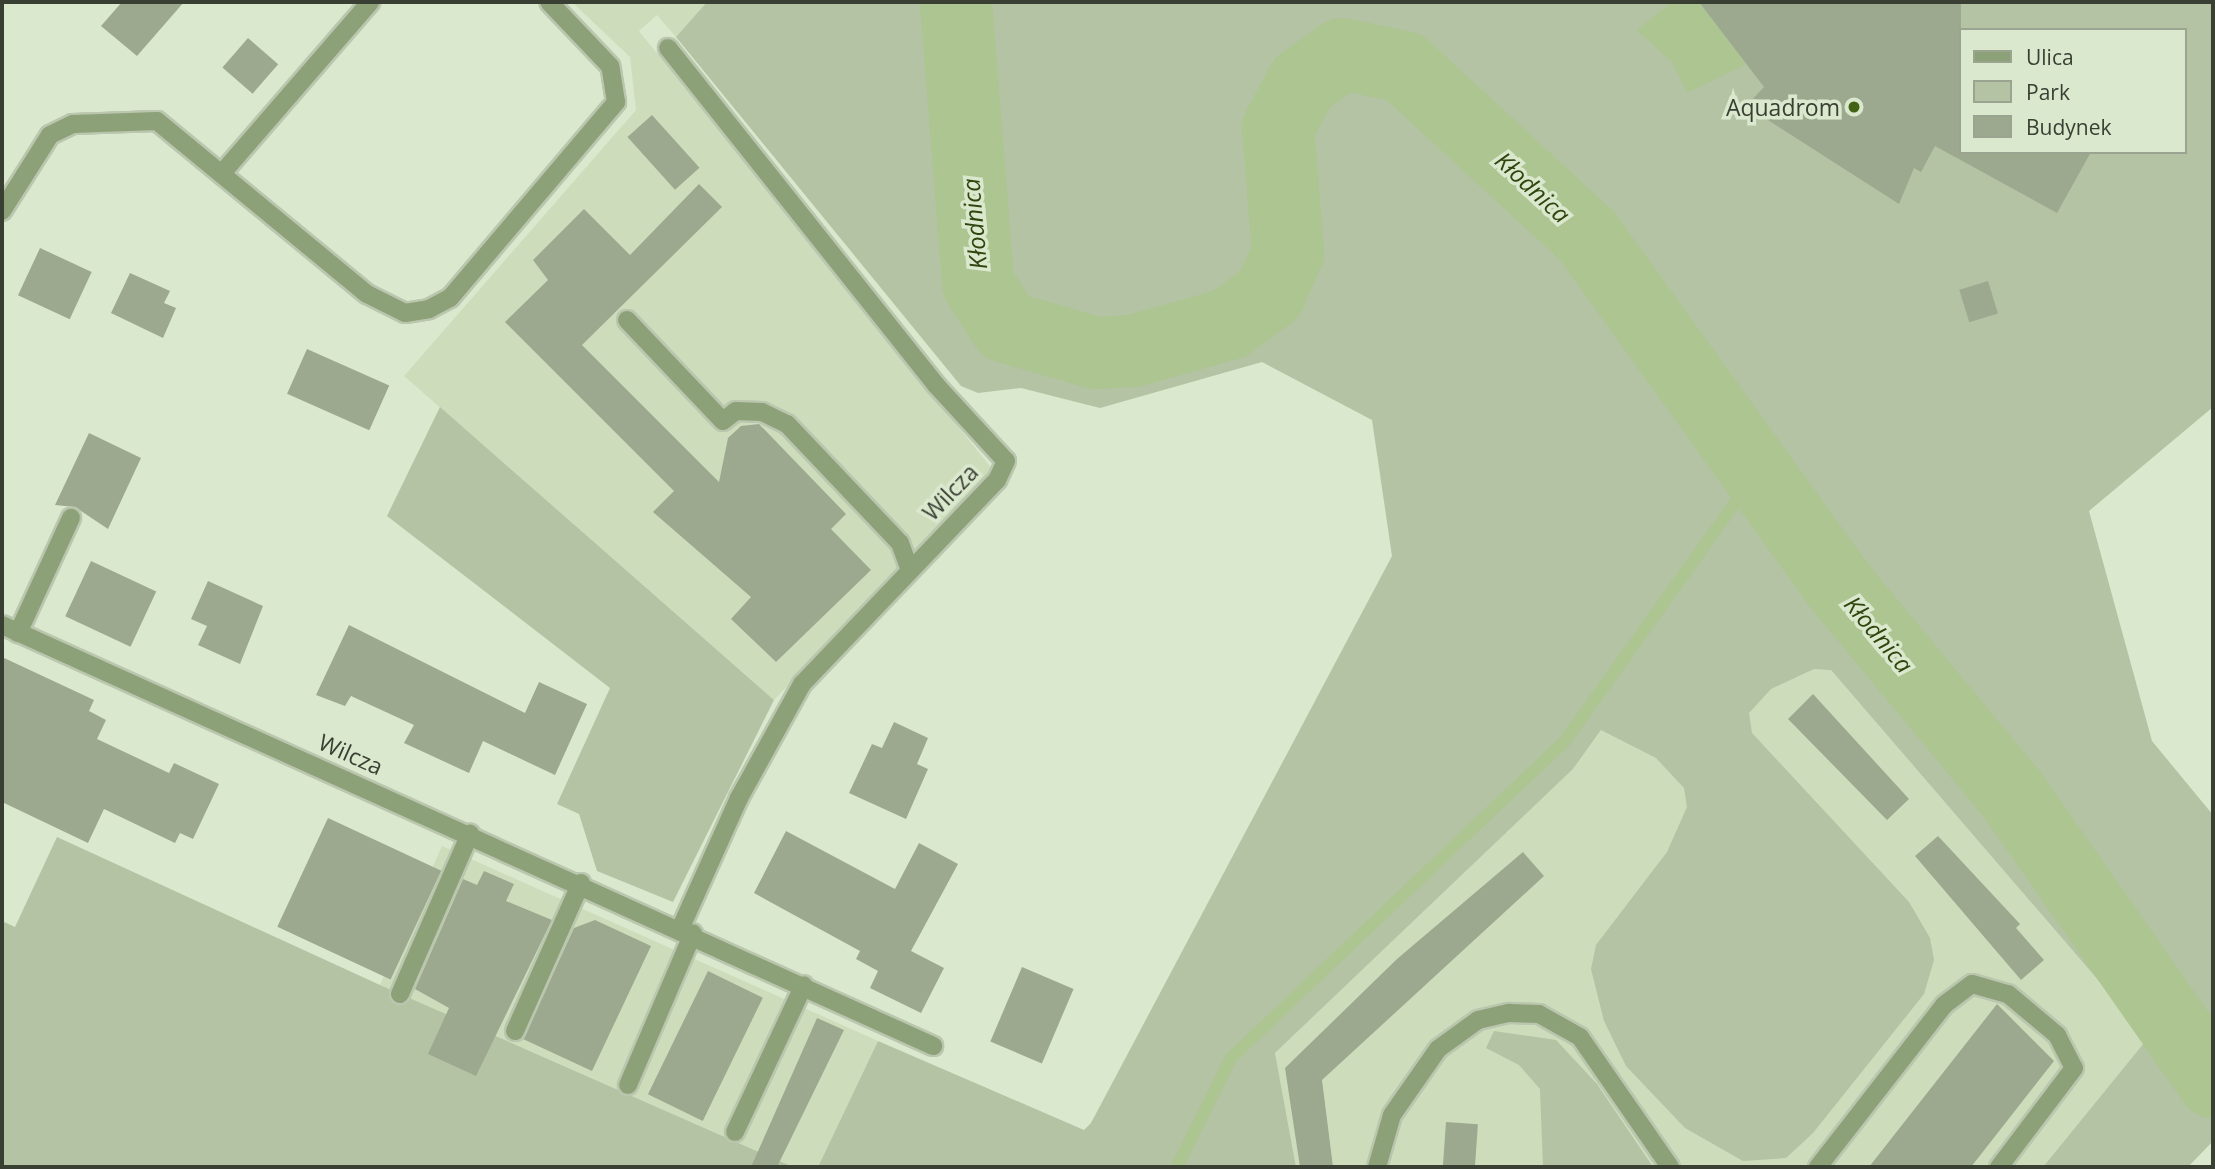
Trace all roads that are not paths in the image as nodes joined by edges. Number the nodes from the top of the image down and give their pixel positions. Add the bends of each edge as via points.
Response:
1 (370, 2) edge
2 (549, 2) edge
3 (668, 48) dead end
4 (223, 172) junction
5 (2, 211) edge
6 (627, 320) dead end
7 (71, 518) dead end
8 (910, 570) junction
9 (10, 629) edge
10 (470, 834) junction
11 (581, 883) junction
12 (687, 930) junction
13 (804, 985) junction
14 (400, 994) dead end
15 (515, 1031) dead end
16 (933, 1046) dead end
17 (628, 1085) dead end
18 (736, 1132) dead end
19 (1377, 1167) edge
20 (1670, 1167) edge
21 (1818, 1167) edge
22 (1999, 1167) edge

1 - 4 street
2 - 4 street via 610,66 616,102 441,304 405,313 367,294
3 - 8 street, Wilcza via 936,385 1003,453 997,480
4 - 5 street via 157,121 73,124 50,135
6 - 8 street via 723,421 736,411 762,412 787,424 900,543
7 - 9 street
8 - 12 street, Wilcza via 780,716
9 - 10 street, Wilcza
10 - 11 street, Wilcza
10 - 14 street
11 - 12 street, Wilcza
11 - 15 street
12 - 13 street, Wilcza
12 - 17 street
13 - 16 street, Wilcza
13 - 18 street
19 - 20 street via 1392,1115 1438,1049 1478,1020 1509,1013 1539,1014 1580,1037
21 - 22 street via 1944,1005 1972,984 2008,994 2057,1035 2074,1068

